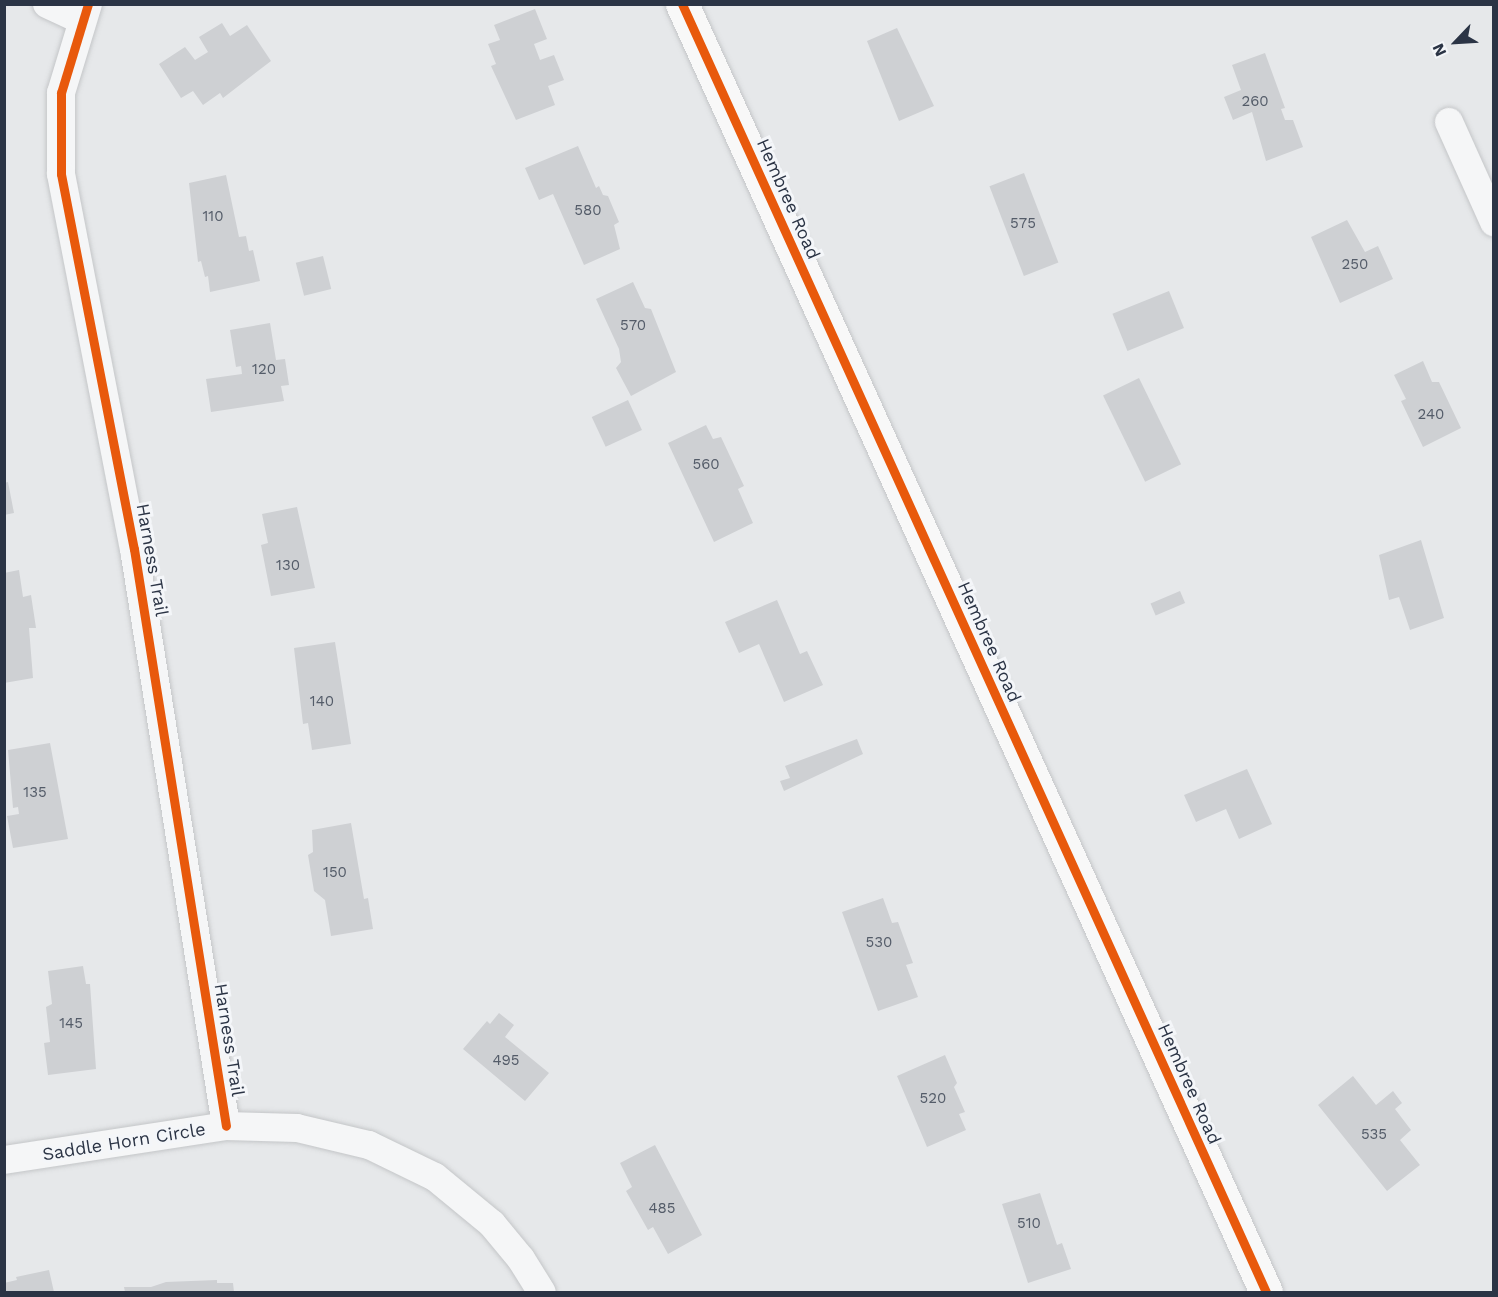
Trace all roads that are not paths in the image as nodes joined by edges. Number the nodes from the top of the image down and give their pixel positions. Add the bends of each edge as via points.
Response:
1 (47, 4) edge
2 (682, 4) edge
3 (85, 12) edge
4 (1449, 122) dead end
5 (1494, 222) edge
6 (226, 1126) junction
7 (4, 1160) edge
8 (542, 1293) edge
9 (1266, 1293) edge

1 - 3 street
2 - 9 street, Hembree Road
3 - 6 street, Harness Trail via 62,93 61,174 134,549
4 - 5 street
6 - 7 street, Saddle Horn Circle
6 - 8 street, Saddle Horn Circle via 297,1128 369,1145 435,1178 492,1224

